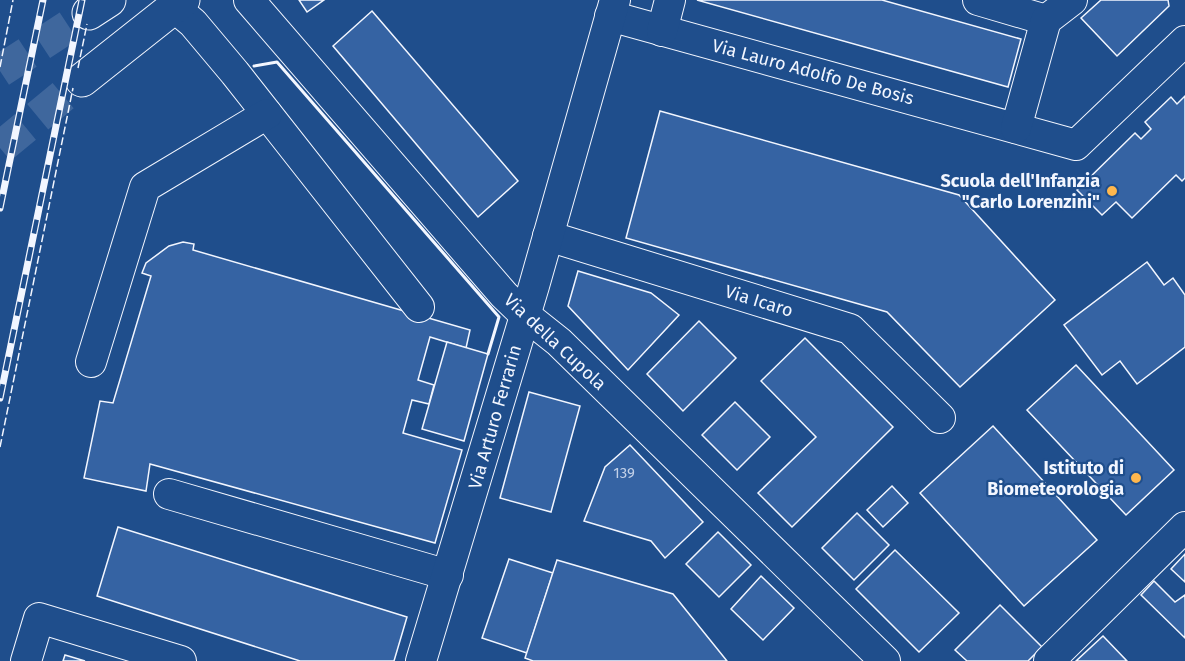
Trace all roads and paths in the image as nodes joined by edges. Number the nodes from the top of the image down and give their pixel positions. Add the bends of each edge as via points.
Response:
1 (249, 0) edge
2 (670, 0) edge
3 (978, 0) edge
4 (1072, 0) edge
5 (178, 4) edge
6 (613, 8) edge
7 (1046, 20) junction
8 (662, 31) junction
9 (1185, 41) edge
10 (82, 80) tunnel mouth
11 (267, 114) junction
12 (1016, 128) junction
13 (548, 236) junction
14 (419, 307) dead end
15 (525, 315) junction
16 (92, 362) dead end
17 (940, 418) dead end
18 (169, 494) dead end
19 (1185, 527) edge
20 (448, 575) junction
21 (26, 661) edge
22 (181, 661) edge
23 (422, 661) edge
24 (885, 661) edge
25 (1049, 661) edge

1 - 15 street, Via della Cupola
2 - 8 street
3 - 7 street
4 - 7 street
5 - 10 main road
5 - 11 street
6 - 8 street, Via Lauro Adolfo De Bosis
6 - 13 street, Via Arturo Ferrarin
7 - 12 street
8 - 12 street, Via Lauro Adolfo De Bosis
9 - 12 street, Via Lauro Adolfo De Bosis via 1076,145
11 - 14 street
11 - 16 street via 145,187
13 - 15 street, Via Arturo Ferrarin
13 - 17 street, Via Icaro via 850,329
15 - 20 street, Via Arturo Ferrarin
15 - 24 street, Via della Cupola via 558,342
18 - 20 street
19 - 25 street
20 - 23 street, Via Arturo Ferrarin
21 - 22 street via 39,618

